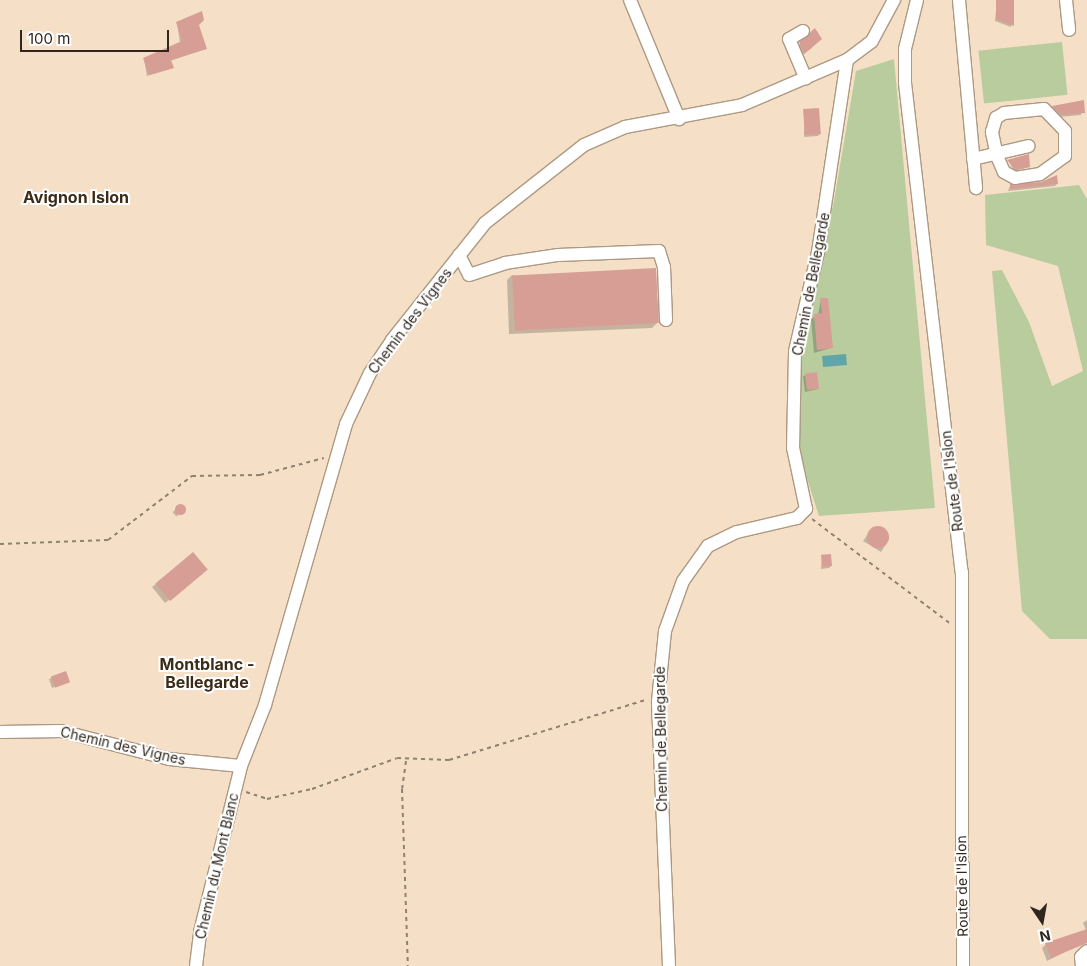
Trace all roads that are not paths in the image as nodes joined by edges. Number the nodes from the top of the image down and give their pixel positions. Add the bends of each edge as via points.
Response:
1 (630, 0) edge
2 (894, 0) edge
3 (917, 0) edge
4 (959, 0) edge
5 (1066, 0) edge
6 (1069, 30) dead end
7 (804, 31) dead end
8 (847, 60) junction
9 (806, 79) junction
10 (679, 119) junction
11 (1029, 146) dead end
12 (997, 156) junction
13 (973, 159) junction
14 (976, 188) dead end
15 (459, 256) junction
16 (666, 320) dead end
17 (0, 732) edge
18 (241, 766) junction
19 (1087, 950) edge
20 (196, 966) edge
21 (669, 966) edge
22 (963, 966) edge
23 (1082, 966) edge

1 - 10 street
2 - 8 street, Chemin des Vignes via 872,41
3 - 22 street, Route de l'Islon via 905,49 905,83 956,515 963,634
4 - 13 street
5 - 6 street
7 - 9 street via 789,39
8 - 9 street, Chemin des Vignes
8 - 21 street, Chemin de Bellegarde via 818,252 795,351 793,448 807,501 803,512 722,537 698,556 683,580 665,631 658,701
9 - 10 street, Chemin des Vignes via 742,105
10 - 15 street, Chemin des Vignes via 625,127 584,145 485,223
11 - 12 street
12 - 12 street via 992,132 996,118 1004,113 1044,109 1065,131 1066,156 1040,174 1015,178 1004,172
12 - 13 street
13 - 14 street
15 - 16 street via 469,275 505,263 558,255 659,252 664,267
15 - 18 street, Chemin des Vignes via 370,373 337,452 265,705
17 - 18 street, Chemin des Vignes via 61,731 169,759
18 - 20 street, Chemin du Mont Blanc via 200,932
19 - 23 street via 1081,957

